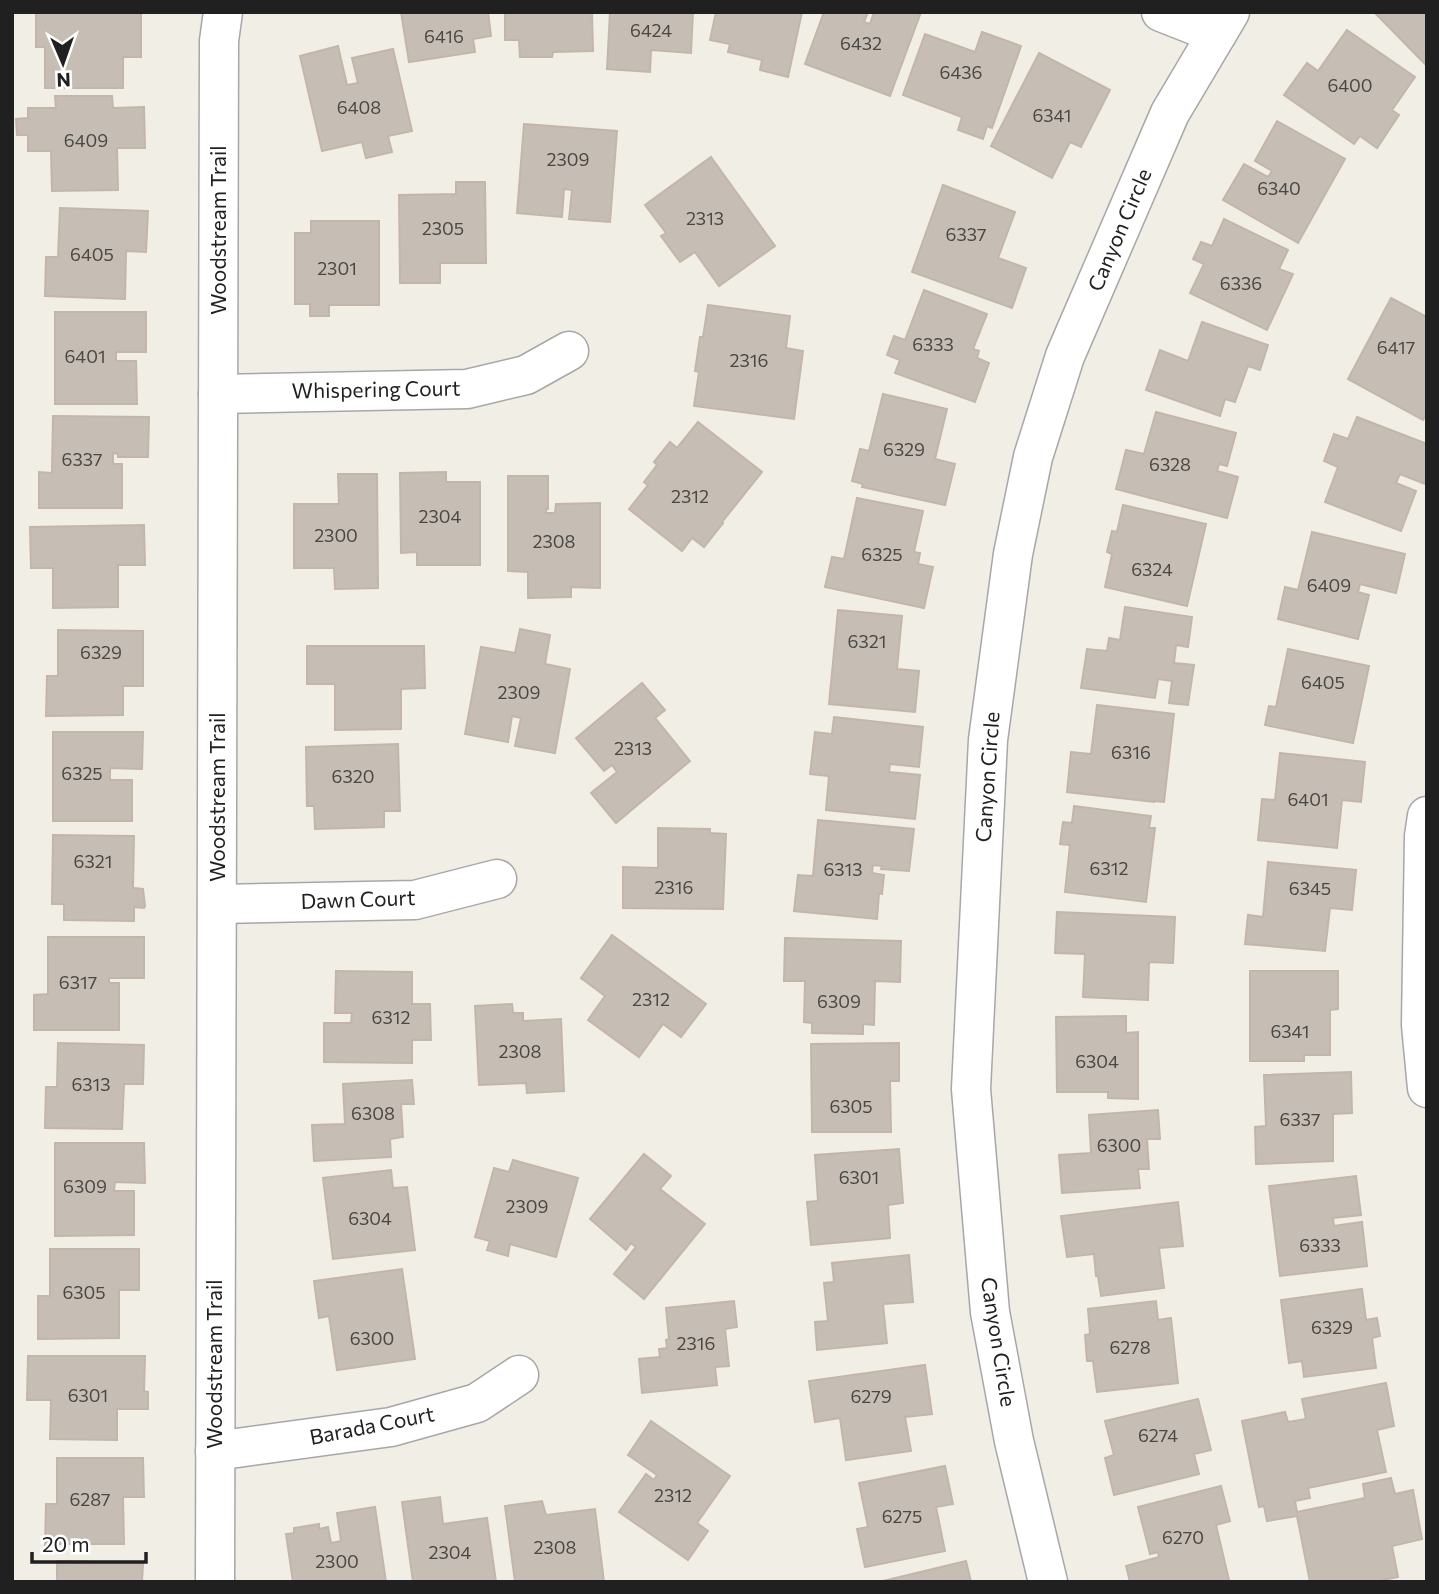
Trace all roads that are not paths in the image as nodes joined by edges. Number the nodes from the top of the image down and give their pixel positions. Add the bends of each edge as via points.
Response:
1 (223, 12) edge
2 (1161, 12) edge
3 (1224, 23) edge
4 (569, 351) dead end
5 (218, 394) junction
6 (1427, 816) edge
7 (497, 879) dead end
8 (218, 904) junction
9 (1427, 1088) edge
10 (519, 1375) dead end
11 (215, 1451) junction
12 (215, 1582) edge
13 (1048, 1582) edge

1 - 5 street, Woodstream Trail via 219,41
2 - 3 street
3 - 13 street, Canyon Circle via 1171,113 1065,356 1033,457 1013,554 988,740 971,1088 990,1312 1014,1441
4 - 5 street, Whispering Court via 526,374 467,389
5 - 8 street, Woodstream Trail
6 - 9 street via 1421,1025
7 - 8 street, Dawn Court via 415,900
8 - 11 street, Woodstream Trail
10 - 11 street, Barada Court via 477,1403 391,1427
11 - 12 street, Woodstream Trail

